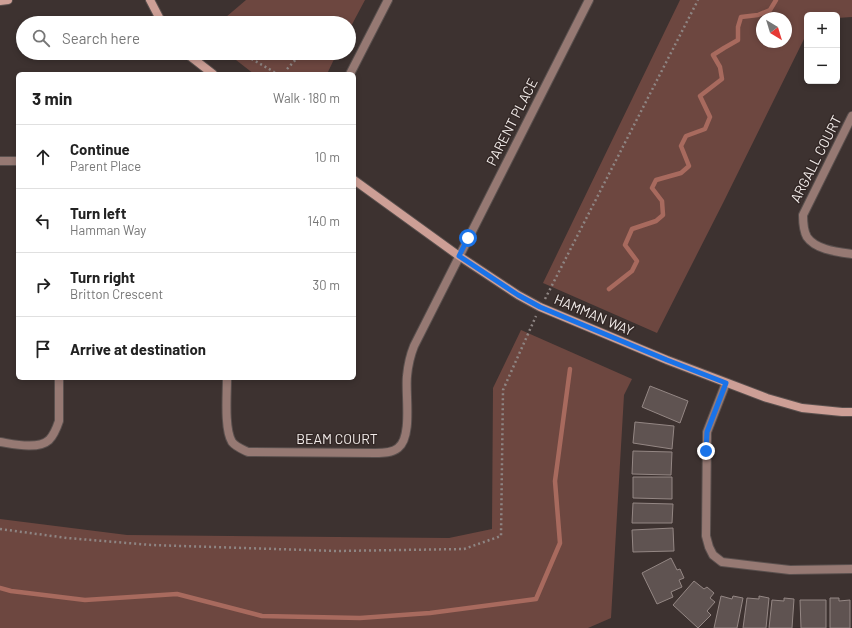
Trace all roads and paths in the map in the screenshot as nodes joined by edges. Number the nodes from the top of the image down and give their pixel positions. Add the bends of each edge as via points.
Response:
1 (8, 0) edge
2 (150, 0) edge
3 (388, 0) edge
4 (589, 0) edge
5 (698, 0) edge
6 (0, 1) edge
7 (158, 16) edge
8 (195, 60) edge
9 (254, 60) edge
10 (295, 60) edge
11 (210, 72) edge
12 (274, 72) edge
13 (287, 72) edge
14 (351, 72) edge
15 (852, 116) edge
16 (0, 160) edge
17 (16, 161) edge
18 (356, 181) edge
19 (852, 254) edge
20 (459, 256) junction
21 (540, 307) junction
22 (59, 380) edge
23 (227, 380) edge
24 (726, 383) junction
25 (852, 412) edge
26 (0, 442) edge
27 (0, 529) edge
28 (852, 570) edge

1 - 6 street
2 - 7 street
3 - 14 street
4 - 20 street, PARENT PLACE
5 - 21 path
8 - 11 street
9 - 12 path
10 - 13 path
15 - 19 street, ARGALL COURT via 803,215 803,226 812,242 834,251
16 - 17 street
18 - 20 street, HAMMAN WAY
20 - 21 street, HAMMAN WAY
20 - 23 street, BEAM COURT via 408,362 407,429 399,447 375,454 248,452 238,448 228,432
21 - 24 street, HAMMAN WAY
21 - 27 path via 503,390 501,536 464,550 337,550 151,545
22 - 26 street via 59,421 49,440 34,446
24 - 25 street, HAMMAN WAY via 802,408
24 - 28 street via 707,432 706,536 713,555 722,562 749,566 790,570

